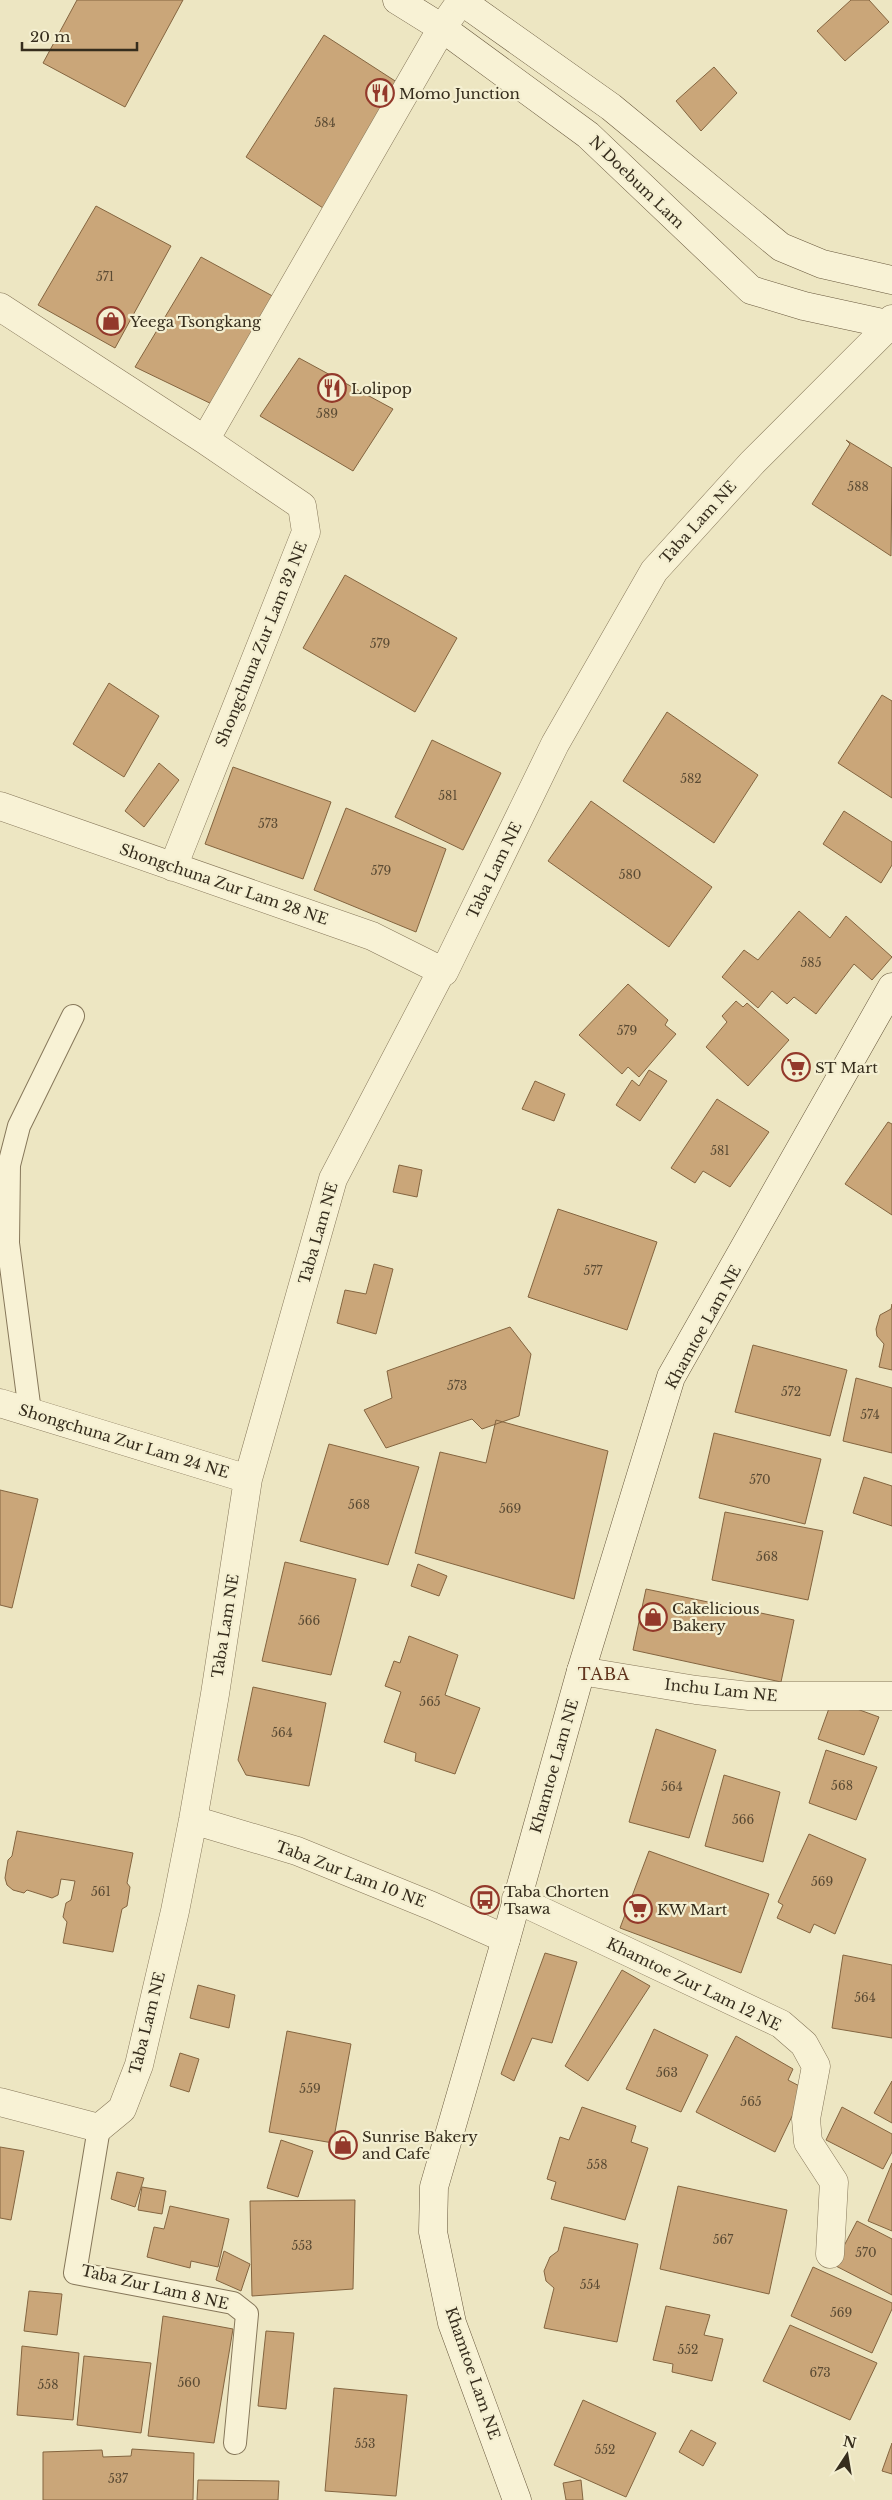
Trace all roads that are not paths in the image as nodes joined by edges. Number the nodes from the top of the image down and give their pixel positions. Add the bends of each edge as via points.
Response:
1 (397, 0) edge
2 (460, 0) edge
3 (442, 28) junction
4 (892, 280) edge
5 (0, 307) edge
6 (891, 324) edge
7 (205, 440) junction
8 (0, 806) edge
9 (173, 867) junction
10 (444, 972) junction
11 (892, 987) edge
12 (73, 1016) dead end
13 (0, 1404) edge
14 (30, 1412) junction
15 (248, 1479) junction
16 (580, 1671) junction
17 (892, 1696) edge
18 (193, 1820) junction
19 (516, 1899) junction
20 (506, 1939) junction
21 (0, 2102) edge
22 (99, 2128) junction
23 (830, 2254) dead end
24 (236, 2443) dead end
25 (517, 2500) edge

1 - 3 street, N Doebum Lam
2 - 3 street
2 - 4 street via 611,107 781,247 822,264
3 - 6 street, N Doebum Lam via 588,135 751,290 804,306
3 - 7 street
5 - 7 street, Shongchuna Zur Lam 32 NE
6 - 10 street, Taba Lam NE via 752,463 654,571 555,744
7 - 9 street, Shongchuna Zur Lam 32 NE via 302,506 306,532
8 - 9 street, Shongchuna Zur Lam 28 NE
9 - 10 street, Shongchuna Zur Lam 28 NE via 372,936
10 - 15 street, Taba Lam NE via 440,974 333,1180
11 - 16 street, Khamtoe Lam NE via 672,1378
12 - 14 lane via 19,1126 9,1165 8,1243
13 - 14 street, Shongchuna Zur Lam 24 NE
14 - 15 street, Shongchuna Zur Lam 24 NE
15 - 18 street, Taba Lam NE
16 - 17 street, Inchu Lam NE via 749,1696
16 - 19 street, Khamtoe Lam NE
18 - 20 street, Taba Zur Lam 10 NE via 297,1851
18 - 22 street, Taba Lam NE via 139,2065 122,2109
19 - 20 street, Khamtoe Lam NE
19 - 23 street, Khamtoe Zur Lam 12 NE via 781,2024 804,2044 816,2066 806,2119 808,2142 834,2182
20 - 25 street, Khamtoe Lam NE via 434,2187 433,2232 452,2324
21 - 22 street
22 - 24 lane, Taba Zur Lam 8 NE via 75,2273 232,2303 246,2314

